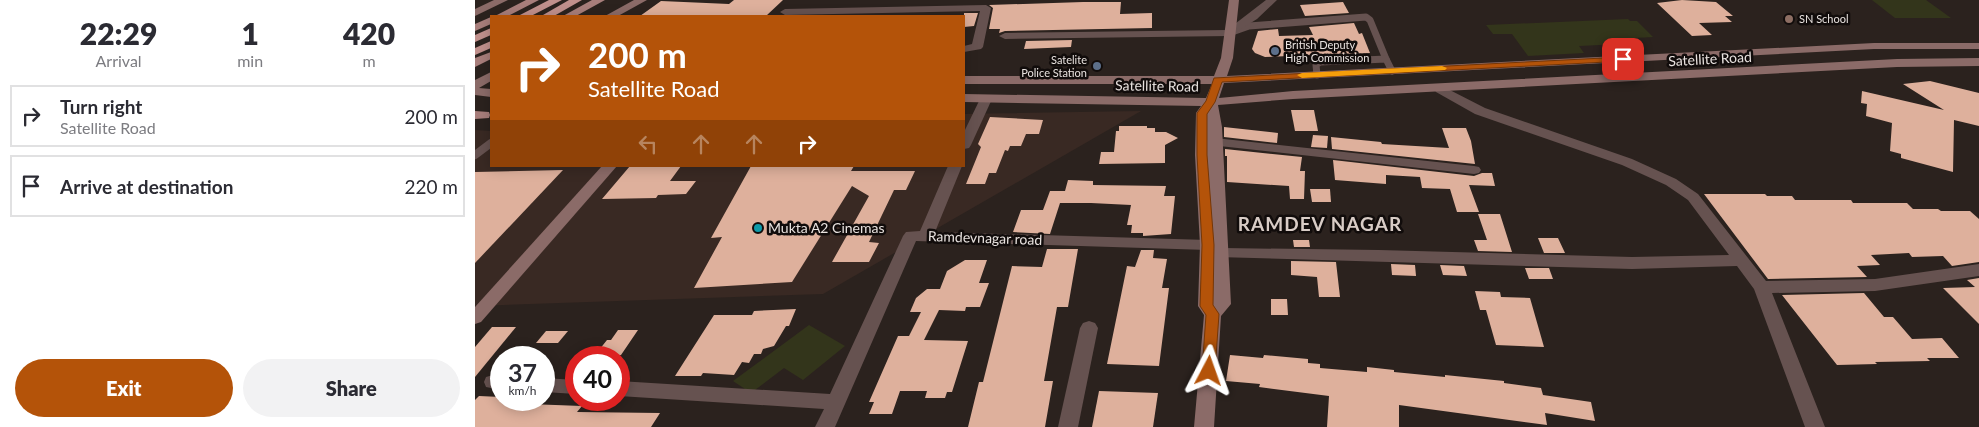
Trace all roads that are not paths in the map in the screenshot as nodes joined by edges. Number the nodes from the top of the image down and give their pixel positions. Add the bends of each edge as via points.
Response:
1 (503, 0) edge
2 (534, 0) edge
3 (557, 0) edge
4 (577, 0) edge
5 (600, 0) edge
6 (642, 0) edge
7 (797, 0) edge
8 (1234, 0) edge
9 (1271, 0) edge
10 (1282, 0) edge
11 (475, 13) edge
12 (783, 14) edge
13 (502, 15) edge
14 (525, 15) edge
15 (547, 15) edge
16 (570, 15) edge
17 (612, 15) edge
18 (490, 20) edge
19 (476, 27) edge
20 (490, 32) edge
21 (1230, 33) junction
22 (1005, 36) dead end
23 (475, 39) edge
24 (490, 44) edge
25 (1979, 46) edge
26 (965, 49) edge
27 (475, 52) edge
28 (490, 56) edge
29 (1386, 59) junction
30 (1979, 62) edge
31 (475, 64) edge
32 (1392, 71) junction
33 (1317, 75) junction
34 (490, 77) edge
35 (965, 80) edge
36 (1218, 80) junction
37 (475, 85) edge
38 (1440, 89) junction
39 (475, 92) edge
40 (490, 92) edge
41 (965, 98) edge
42 (986, 98) junction
43 (1211, 102) junction
44 (1215, 142) junction
45 (965, 143) edge
46 (490, 144) edge
47 (475, 155) edge
48 (609, 167) edge
49 (955, 167) edge
50 (1474, 170) dead end
51 (925, 237) junction
52 (1208, 245) junction
53 (1223, 253) junction
54 (1742, 260) junction
55 (1979, 270) edge
56 (1762, 286) junction
57 (1213, 314) junction
58 (475, 318) edge
59 (1089, 328) dead end
60 (630, 391) edge
61 (836, 402) junction
62 (825, 427) edge
63 (1068, 427) edge
64 (1204, 427) edge
65 (1815, 427) edge

1 - 11 main road
2 - 13 main road
3 - 14 highway
4 - 15 highway
5 - 16 main road
6 - 17 main road
7 - 12 street
8 - 21 main road
9 - 10 street
9 - 21 street
12 - 26 street via 986,8 977,47
18 - 19 main road
20 - 23 highway
21 - 22 street
21 - 29 lane via 1249,26 1366,17
21 - 36 main road via 1227,58
24 - 27 highway
25 - 32 main road, Satellite Road via 1882,46
28 - 31 main road
29 - 32 lane
29 - 33 lane via 1317,63
30 - 38 main road, Satellite Road via 1897,63
32 - 33 main road, Satellite Road
33 - 36 main road, Satellite Road
34 - 37 main road
35 - 36 main road, Satellite Road
36 - 43 main road
38 - 43 main road, Satellite Road
38 - 54 street via 1480,111 1627,162 1671,182 1693,197
39 - 40 main road
41 - 42 main road, Satellite Road
42 - 43 main road, Satellite Road
42 - 45 street
43 - 44 main road via 1215,113
43 - 52 main road via 1202,113 1201,135
44 - 50 street
44 - 53 main road
46 - 47 lane
48 - 58 main road
49 - 51 street
51 - 52 street, Ramdevnagar road
51 - 61 street, Ramdevnagar road via 911,236
52 - 57 main road via 1206,306
53 - 54 street via 1632,263
53 - 57 main road via 1223,304
54 - 56 street
55 - 56 street via 1875,285
56 - 65 street
57 - 64 main road
59 - 63 street
60 - 61 street
61 - 62 street, Ramdevnagar road

